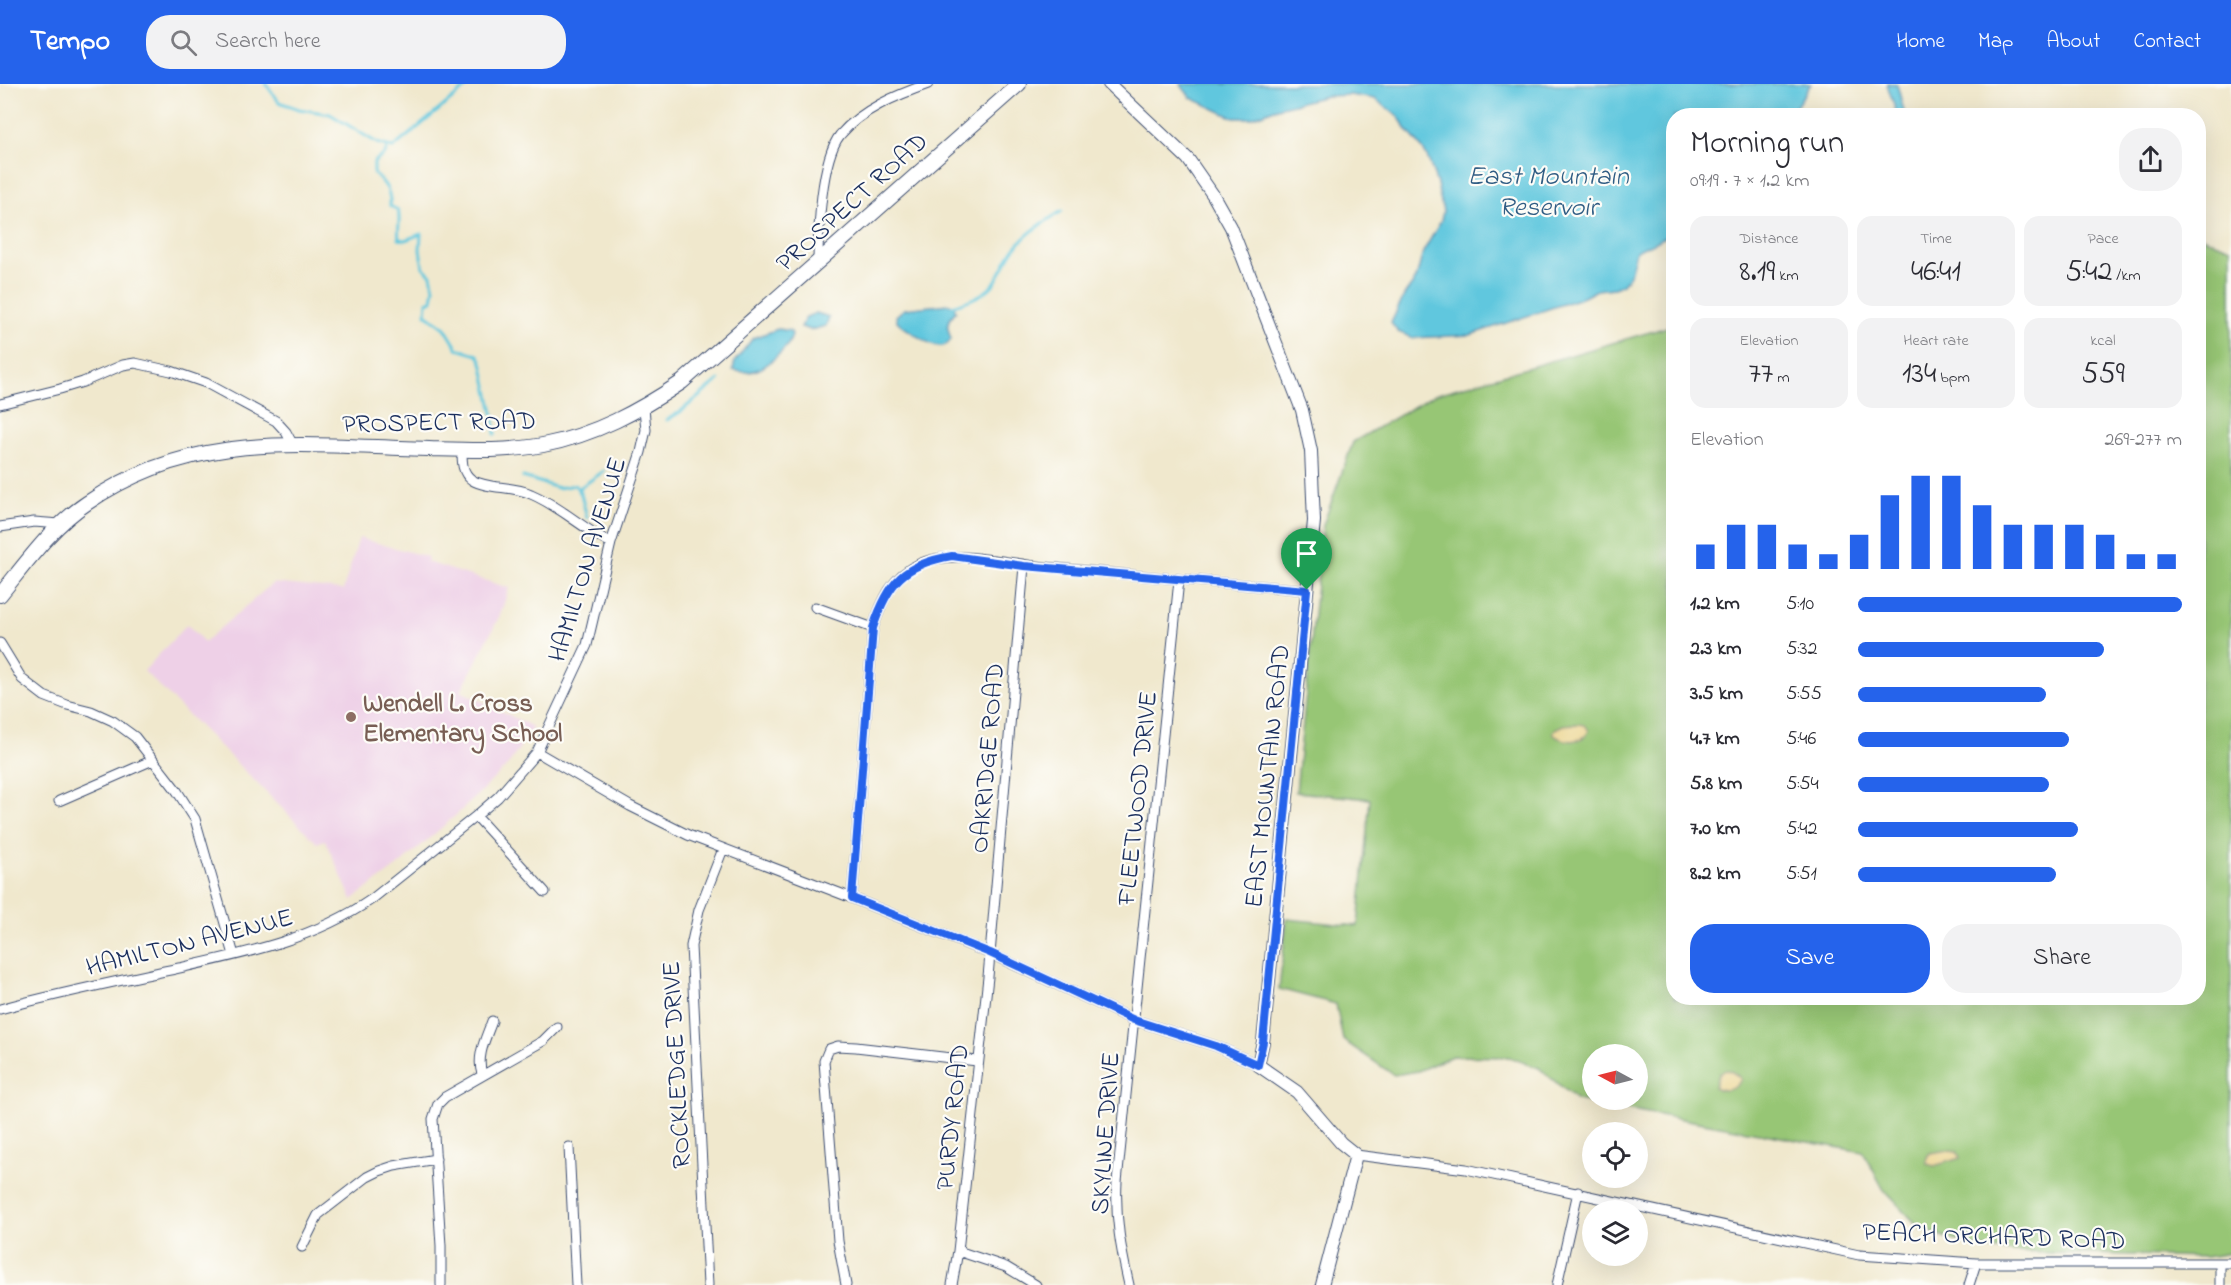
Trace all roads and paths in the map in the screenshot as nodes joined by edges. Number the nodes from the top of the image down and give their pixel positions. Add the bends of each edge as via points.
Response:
1 (928, 84) edge
2 (1019, 84) edge
3 (1109, 84) edge
4 (818, 263) junction
5 (0, 404) edge
6 (644, 408) junction
7 (293, 445) junction
8 (462, 450) junction
9 (60, 524) junction
10 (0, 527) edge
11 (611, 543) junction
12 (1024, 566) junction
13 (1179, 580) junction
14 (1307, 590) junction
15 (0, 595) edge
16 (815, 607) dead end
17 (873, 628) junction
18 (0, 643) edge
19 (537, 752) junction
20 (153, 760) junction
21 (59, 801) dead end
22 (476, 816) junction
23 (723, 849) junction
24 (545, 892) dead end
25 (852, 898) junction
26 (990, 953) junction
27 (234, 955) junction
28 (0, 1009) edge
29 (1134, 1020) junction
30 (492, 1021) dead end
31 (557, 1027) dead end
32 (978, 1061) junction
33 (1258, 1065) junction
34 (482, 1074) junction
35 (568, 1147) dead end
36 (1356, 1155) junction
37 (436, 1159) junction
38 (1578, 1192) junction
39 (302, 1247) dead end
40 (958, 1251) junction
41 (1976, 1263) junction
42 (2231, 1263) edge
43 (2220, 1264) junction
44 (441, 1285) edge
45 (576, 1285) edge
46 (708, 1285) edge
47 (846, 1285) edge
48 (952, 1285) edge
49 (1036, 1285) edge
50 (1129, 1285) edge
51 (1322, 1285) edge
52 (1557, 1285) edge
53 (1969, 1285) edge
54 (2220, 1285) edge

1 - 4 street via 872,109 840,136 830,157 823,194
2 - 4 main road, PROSPECT ROAD
3 - 14 street, EAST MOUNTAIN ROAD via 1188,159 1231,227 1302,410 1311,451 1314,521
4 - 6 main road, PROSPECT ROAD via 682,382
5 - 7 street via 31,398 135,363 206,383 276,422
6 - 8 main road, PROSPECT ROAD via 559,442 511,449
6 - 11 street, HAMILTON AVENUE via 646,430 641,452
7 - 8 main road, PROSPECT ROAD
7 - 9 main road, PROSPECT ROAD via 220,449 173,460 113,487
8 - 11 street via 464,472 472,480 543,499
9 - 10 street via 34,522
9 - 15 main road, PROSPECT ROAD
11 - 19 street, HAMILTON AVENUE via 587,645
12 - 13 street
12 - 17 street via 952,556 917,564 891,586
12 - 26 street, OAKRIDGE ROAD
13 - 14 street
13 - 29 street, FLEETWOOD DRIVE
14 - 33 street, EAST MOUNTAIN ROAD
16 - 17 street
17 - 25 street
18 - 20 street via 29,685 44,696 113,721 135,737
19 - 22 street, HAMILTON AVENUE
19 - 23 street via 655,820
20 - 21 street
20 - 27 street via 195,819
22 - 24 street
22 - 27 street, HAMILTON AVENUE via 351,913 285,942
23 - 25 street
23 - 46 street, ROCKLEDGE DRIVE via 699,910 691,946
25 - 26 street
26 - 29 street
26 - 32 street, PURDY ROAD
27 - 28 street, HAMILTON AVENUE
29 - 33 street via 1216,1046
29 - 50 street, SKYLINE DRIVE via 1116,1208
30 - 34 street via 480,1055
31 - 34 street via 543,1041
32 - 40 street, PURDY ROAD
32 - 47 street via 856,1047 829,1049 824,1061 838,1241
33 - 36 street via 1297,1092
34 - 37 street via 438,1104 433,1119
35 - 45 street
36 - 38 street, PEACH ORCHARD ROAD via 1456,1167
36 - 51 street
37 - 39 street via 394,1166 366,1178 318,1215
37 - 44 street
38 - 41 street, PEACH ORCHARD ROAD via 1859,1254
38 - 52 street
40 - 48 street, PURDY ROAD
40 - 49 street via 1006,1267
41 - 43 street, PEACH ORCHARD ROAD
41 - 53 street
42 - 43 street, PEACH ORCHARD ROAD
43 - 54 street

